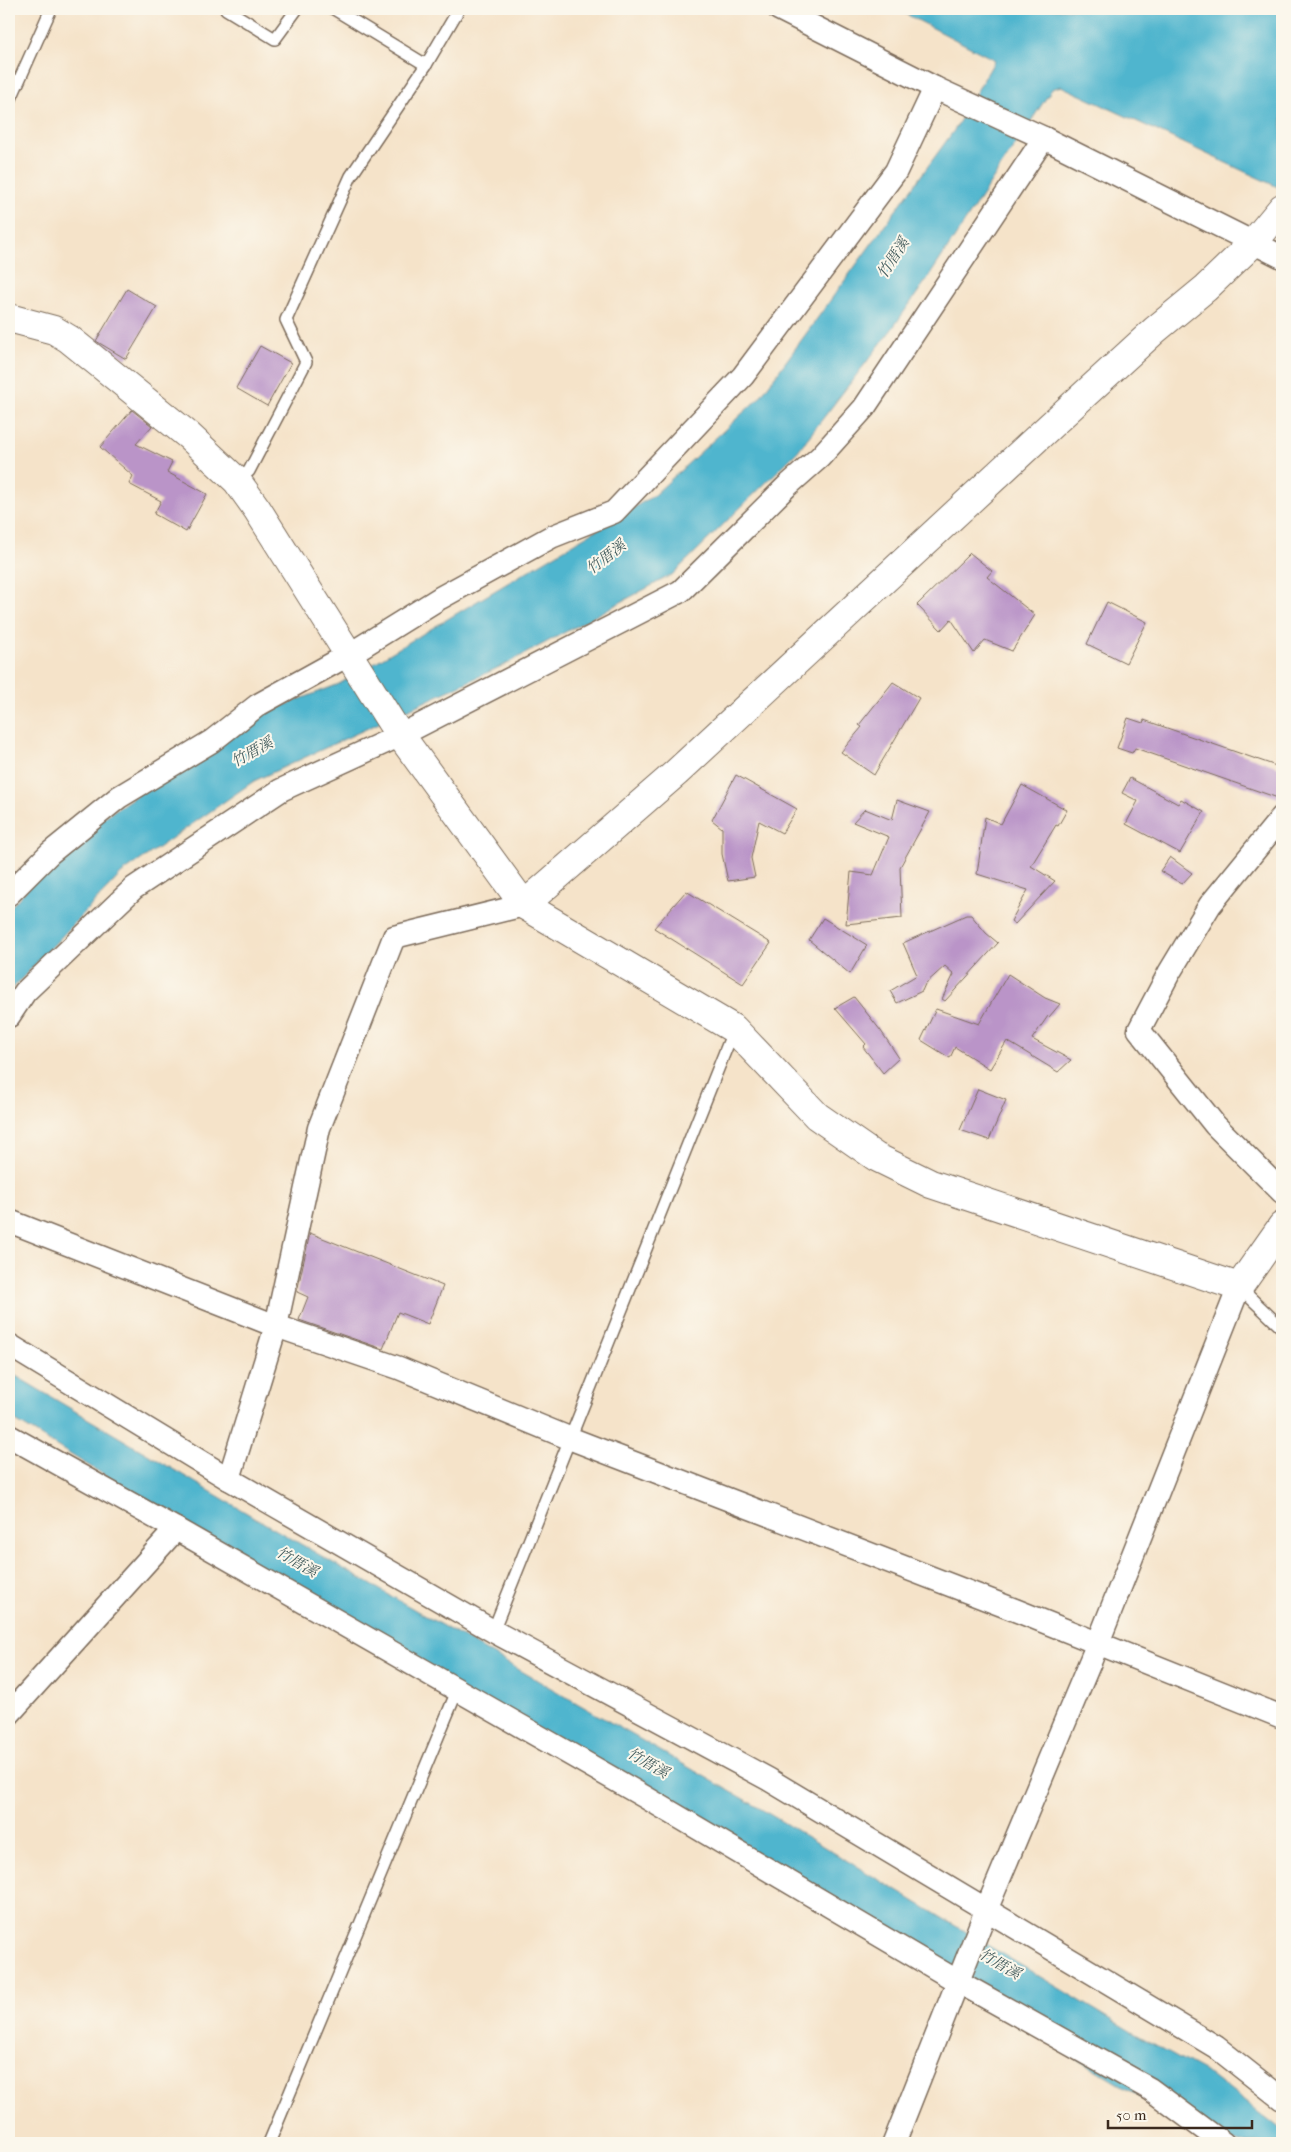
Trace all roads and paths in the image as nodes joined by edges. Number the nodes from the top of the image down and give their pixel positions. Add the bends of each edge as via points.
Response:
1 (51, 9) edge
2 (226, 9) edge
3 (297, 9) edge
4 (334, 9) edge
5 (459, 9) edge
6 (779, 9) edge
7 (426, 65) junction
8 (935, 88) junction
9 (9, 103) edge
10 (1044, 138) junction
11 (1282, 208) edge
12 (1253, 244) junction
13 (1282, 257) edge
14 (9, 318) edge
15 (236, 481) junction
16 (350, 654) junction
17 (397, 730) junction
18 (1282, 817) edge
19 (9, 894) edge
20 (524, 905) junction
21 (9, 1016) edge
22 (734, 1029) junction
23 (1282, 1192) edge
24 (9, 1221) edge
25 (1282, 1226) edge
26 (1239, 1287) junction
27 (276, 1326) junction
28 (1282, 1328) edge
29 (9, 1346) edge
30 (9, 1436) edge
31 (570, 1438) junction
32 (229, 1479) junction
33 (176, 1529) junction
34 (493, 1631) junction
35 (1098, 1643) junction
36 (457, 1691) junction
37 (9, 1714) edge
38 (1282, 1716) edge
39 (987, 1908) junction
40 (957, 1981) junction
41 (1282, 2099) edge
42 (269, 2143) edge
43 (894, 2143) edge
44 (1223, 2143) edge

1 - 9 lane
2 - 3 lane via 276,39
4 - 7 lane
5 - 7 lane
6 - 8 street
7 - 15 lane via 351,176 286,320 306,362 249,471
8 - 10 street
8 - 16 street via 896,171 743,376 614,512 542,542 440,598
10 - 12 street
10 - 17 street via 864,408 820,457 681,591 553,658
11 - 12 street
12 - 13 street
12 - 20 street via 1154,330 676,773
14 - 15 street via 54,330 69,339 189,436
15 - 16 street
16 - 17 street
16 - 19 street via 258,704 212,741 119,797 50,853
17 - 20 street
17 - 21 street via 281,790 134,888 25,992
18 - 23 street via 1210,906 1139,1030 1215,1125
20 - 22 street
20 - 27 street via 394,937 319,1128
22 - 26 street via 818,1116 876,1157 932,1184
22 - 31 lane
24 - 27 street
25 - 26 street
26 - 28 lane
26 - 35 street
27 - 31 street via 399,1368
27 - 32 street
29 - 32 street
30 - 33 street
31 - 34 lane
31 - 35 street
32 - 34 street
33 - 36 street
33 - 37 street
34 - 39 street via 768,1779
35 - 38 street
35 - 39 street
36 - 40 street
36 - 42 lane
39 - 40 street
39 - 41 street via 1076,1965 1216,2047
40 - 43 street
40 - 44 street via 1150,2089

